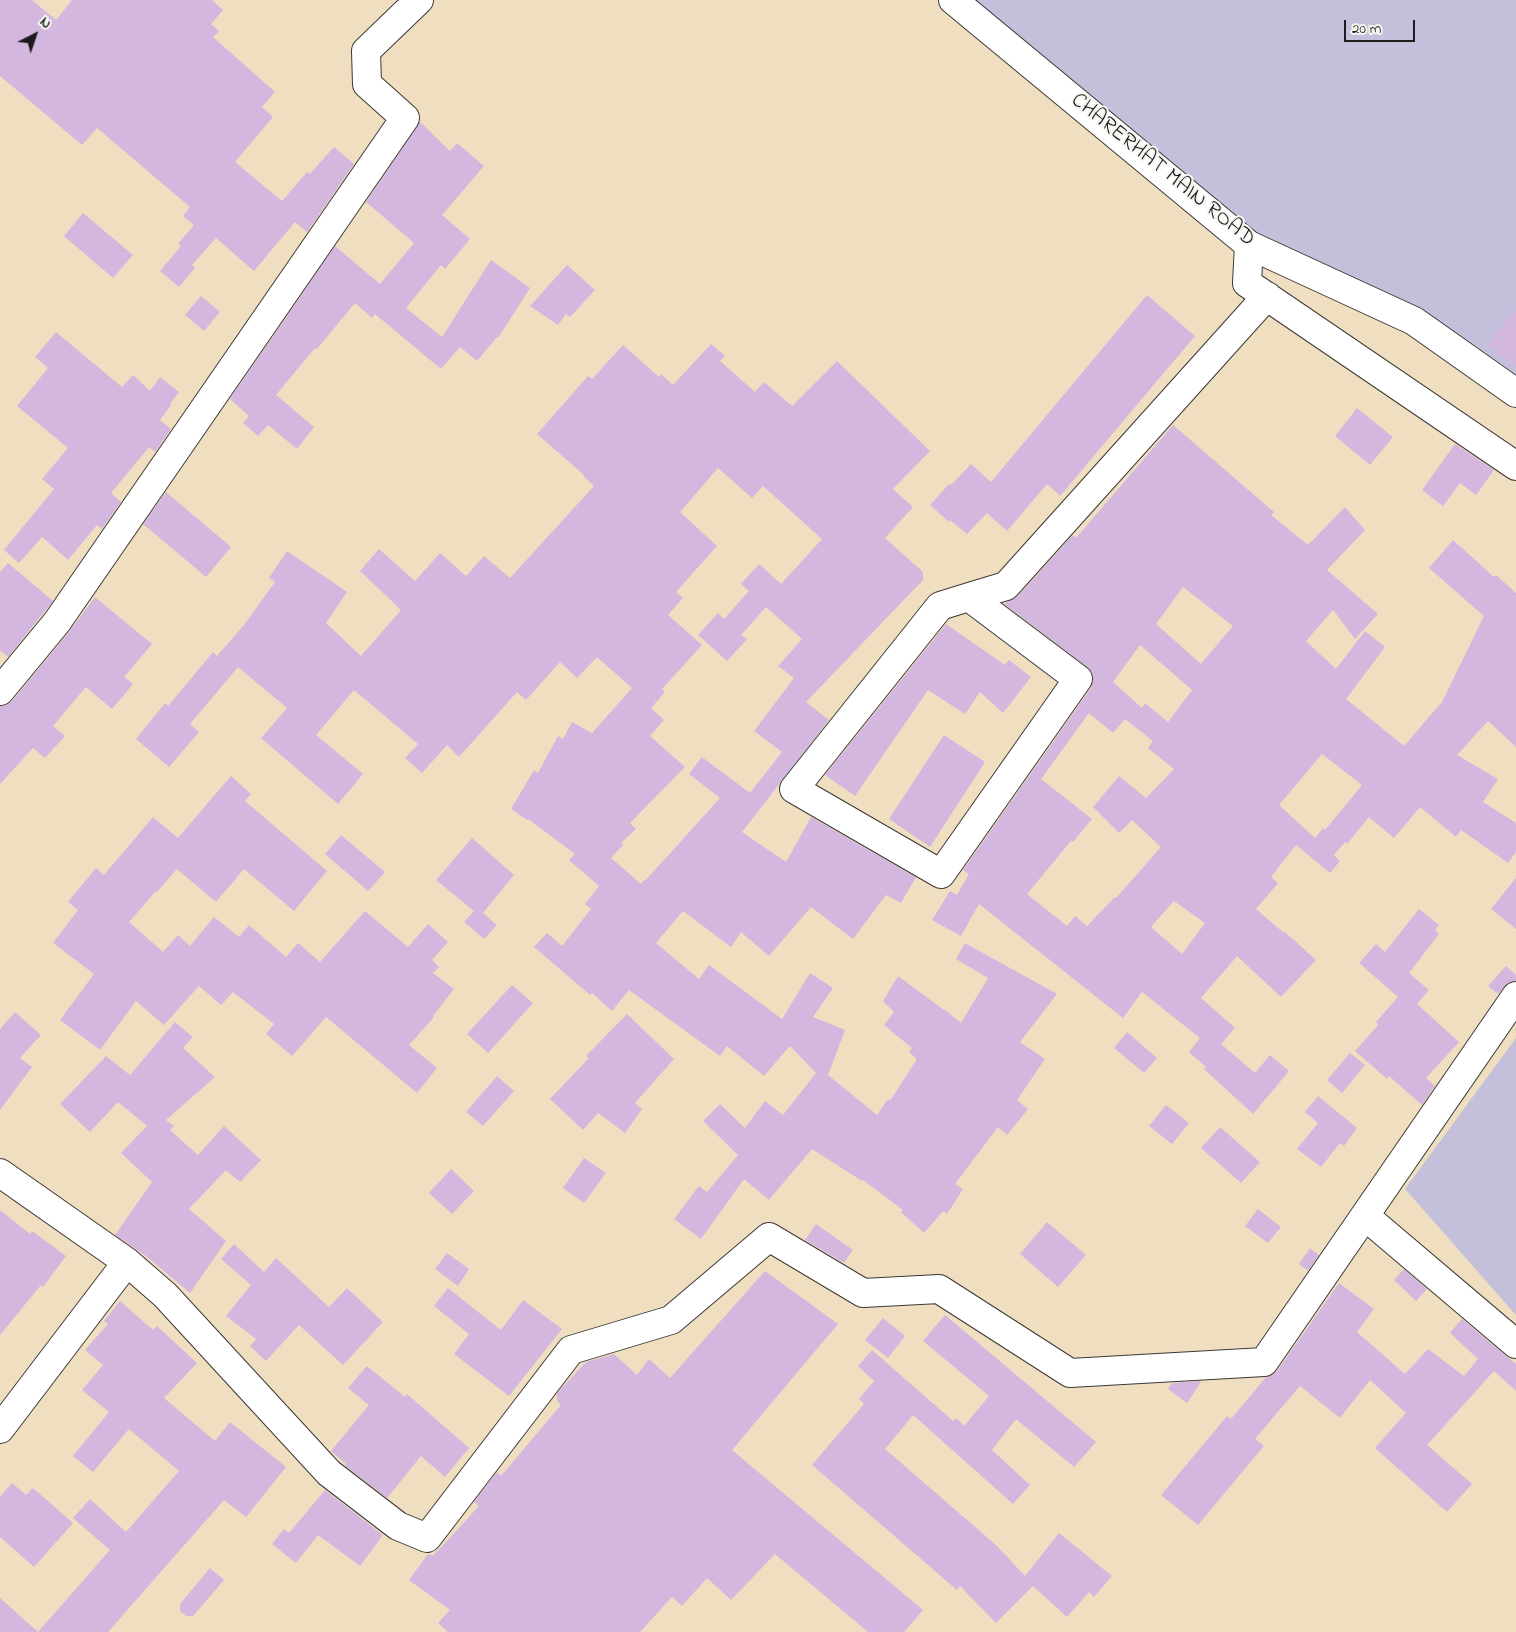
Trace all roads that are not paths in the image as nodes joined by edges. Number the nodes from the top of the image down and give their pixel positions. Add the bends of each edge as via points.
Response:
1 (418, 0) edge
2 (953, 0) edge
3 (1249, 245) junction
4 (1267, 296) junction
5 (1516, 393) edge
6 (1516, 466) edge
7 (969, 597) junction
8 (0, 691) edge
9 (1516, 996) edge
10 (0, 1173) edge
11 (1365, 1216) junction
12 (127, 1262) junction
13 (1516, 1344) edge
14 (0, 1429) edge

1 - 8 street via 366,51 367,84 404,118 56,622
2 - 3 street, CHARERHAT MAIN ROAD
3 - 4 street via 1247,283
3 - 5 street, CHARERHAT MAIN ROAD via 1414,321
4 - 6 street
4 - 7 street via 1006,586
7 - 7 street via 940,606 794,788 941,874 1078,679
9 - 11 street
10 - 12 street
11 - 12 street via 1264,1362 1070,1373 939,1289 863,1293 770,1237 671,1320 571,1350 427,1538 398,1526 329,1472 165,1295
11 - 13 street
12 - 14 street

